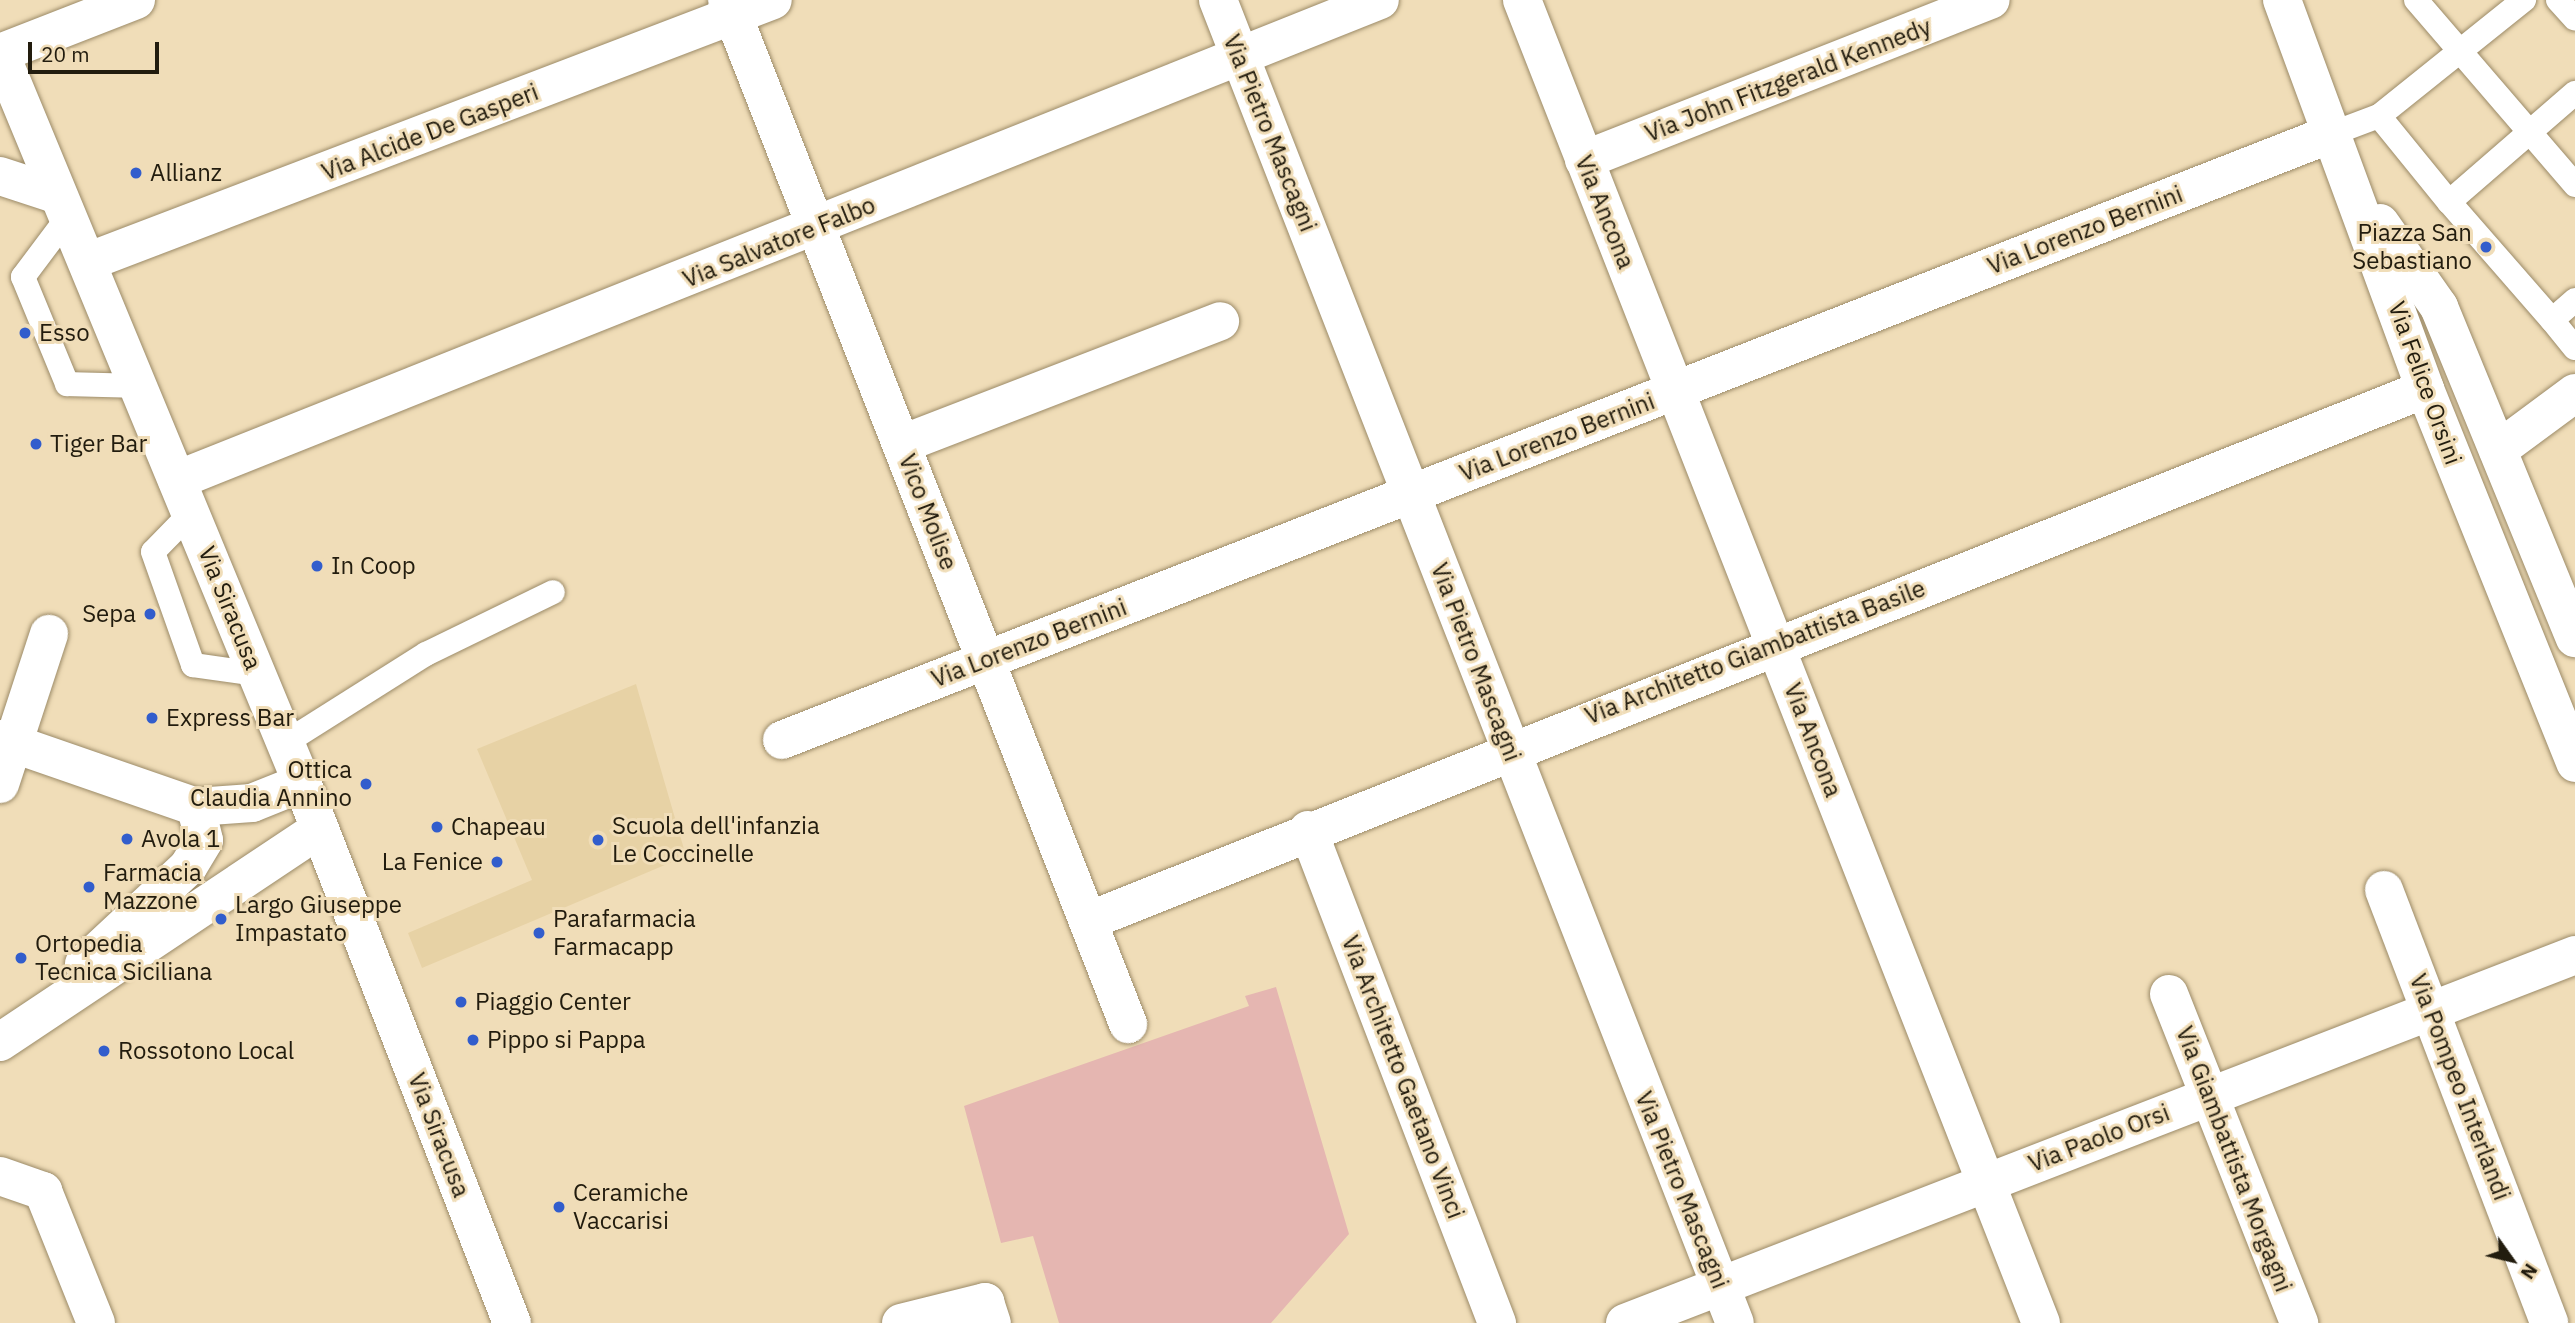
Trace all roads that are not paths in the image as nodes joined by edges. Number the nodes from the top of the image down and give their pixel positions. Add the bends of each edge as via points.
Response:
1 (136, 0) edge
2 (773, 0) edge
3 (1218, 0) edge
4 (1380, 0) edge
5 (1522, 0) edge
6 (1991, 0) edge
7 (2282, 0) edge
8 (2416, 0) edge
9 (2524, 0) edge
10 (2558, 0) edge
11 (730, 8) edge
12 (2575, 19) edge
13 (2460, 50) junction
14 (0, 53) edge
15 (1240, 56) junction
16 (2575, 93) edge
17 (2379, 116) junction
18 (2530, 132) junction
19 (2331, 134) junction
20 (1584, 160) junction
21 (0, 176) edge
22 (2575, 185) edge
23 (2355, 187) junction
24 (2449, 202) junction
25 (63, 206) junction
26 (817, 228) junction
27 (87, 262) junction
28 (2575, 300) edge
29 (2552, 320) junction
30 (1220, 321) dead end
31 (2575, 348) edge
32 (139, 386) junction
33 (2425, 389) junction
34 (1676, 390) junction
35 (2575, 393) edge
36 (902, 444) junction
37 (2498, 450) junction
38 (1413, 494) junction
39 (184, 496) junction
40 (553, 592) dead end
41 (49, 634) dead end
42 (2575, 638) edge
43 (1775, 644) junction
44 (986, 660) junction
45 (257, 674) junction
46 (782, 740) dead end
47 (7, 742) edge
48 (285, 743) junction
49 (1509, 749) junction
50 (2575, 763) edge
51 (302, 783) junction
52 (0, 785) edge
53 (196, 807) junction
54 (318, 829) junction
55 (1308, 830) junction
56 (2384, 890) dead end
57 (1088, 921) junction
58 (2575, 955) edge
59 (2169, 995) dead end
60 (2431, 1008) junction
61 (1128, 1024) dead end
62 (1, 1041) edge
63 (2211, 1096) junction
64 (0, 1176) edge
65 (1986, 1182) junction
66 (1720, 1286) junction
67 (96, 1323) edge
68 (512, 1323) edge
69 (901, 1323) edge
70 (992, 1323) edge
71 (1497, 1323) edge
72 (1625, 1323) edge
73 (1735, 1323) edge
74 (2041, 1323) edge
75 (2299, 1323) edge
76 (2549, 1323) edge

1 - 14 street
2 - 11 street, Via Alcide De Gasperi
3 - 15 street, Via Pietro Mascagni
4 - 15 street, Via Salvatore Falbo
5 - 20 street, Via Ancona
6 - 20 street, Via John Fitzgerald Kennedy
7 - 19 street, Via Felice Orsini
8 - 13 lane
9 - 13 lane
10 - 12 lane
11 - 26 street, Vico Molise
11 - 27 street, Via Alcide De Gasperi
13 - 17 lane
13 - 18 lane
14 - 25 street, Via Siracusa
15 - 26 street, Via Salvatore Falbo
15 - 38 street, Via Pietro Mascagni
16 - 18 lane
17 - 19 lane
17 - 24 lane
18 - 22 lane
18 - 24 lane
19 - 23 street, Via Felice Orsini
19 - 34 street, Via Lorenzo Bernini
20 - 34 street, Via Ancona
21 - 25 street
23 - 33 street, Via Felice Orsini
23 - 37 street via 2439,307
24 - 29 lane
25 - 27 street, Via Siracusa
25 - 32 lane via 23,277 67,384
26 - 36 street, Vico Molise
26 - 39 street, Via Salvatore Falbo
27 - 32 street, Via Siracusa
28 - 29 lane
29 - 31 lane
30 - 36 street
32 - 39 street, Via Siracusa
33 - 43 street, Via Architetto Giambattista Basile
33 - 50 street, Via Felice Orsini
34 - 38 street, Via Lorenzo Bernini
34 - 43 street, Via Ancona
35 - 37 street
36 - 44 street, Vico Molise
37 - 42 street
38 - 44 street, Via Lorenzo Bernini
38 - 49 street, Via Pietro Mascagni
39 - 45 street, Via Siracusa
39 - 45 lane via 153,552 193,665
40 - 48 lane via 426,654
41 - 47 street
43 - 49 street, Via Architetto Giambattista Basile
43 - 65 street, Via Ancona
44 - 46 street, Via Lorenzo Bernini
44 - 57 street, Vico Molise
45 - 48 street, Via Siracusa
47 - 52 street
47 - 53 street
48 - 51 street, Via Siracusa
49 - 55 street, Via Architetto Giambattista Basile
49 - 66 street, Via Pietro Mascagni
51 - 53 street via 252,803
51 - 54 street, Via Siracusa
53 - 62 street via 204,839 188,867
54 - 62 street
54 - 68 street, Via Siracusa
55 - 57 street, Via Architetto Giambattista Basile
55 - 71 street, Via Architetto Gaetano Vinci
56 - 60 street, Via Pompeo Interlandi
57 - 61 street, Vico Molise
58 - 60 street, Via Paolo Orsi
59 - 63 street, Via Giambattista Morgagni
60 - 63 street, Via Paolo Orsi
60 - 76 street, Via Pompeo Interlandi
63 - 65 street, Via Paolo Orsi
63 - 75 street, Via Giambattista Morgagni
64 - 67 street via 43,1191
65 - 66 street, Via Paolo Orsi
65 - 74 street, Via Ancona
66 - 72 street, Via Paolo Orsi
66 - 73 street, Via Pietro Mascagni
69 - 70 street via 985,1302

